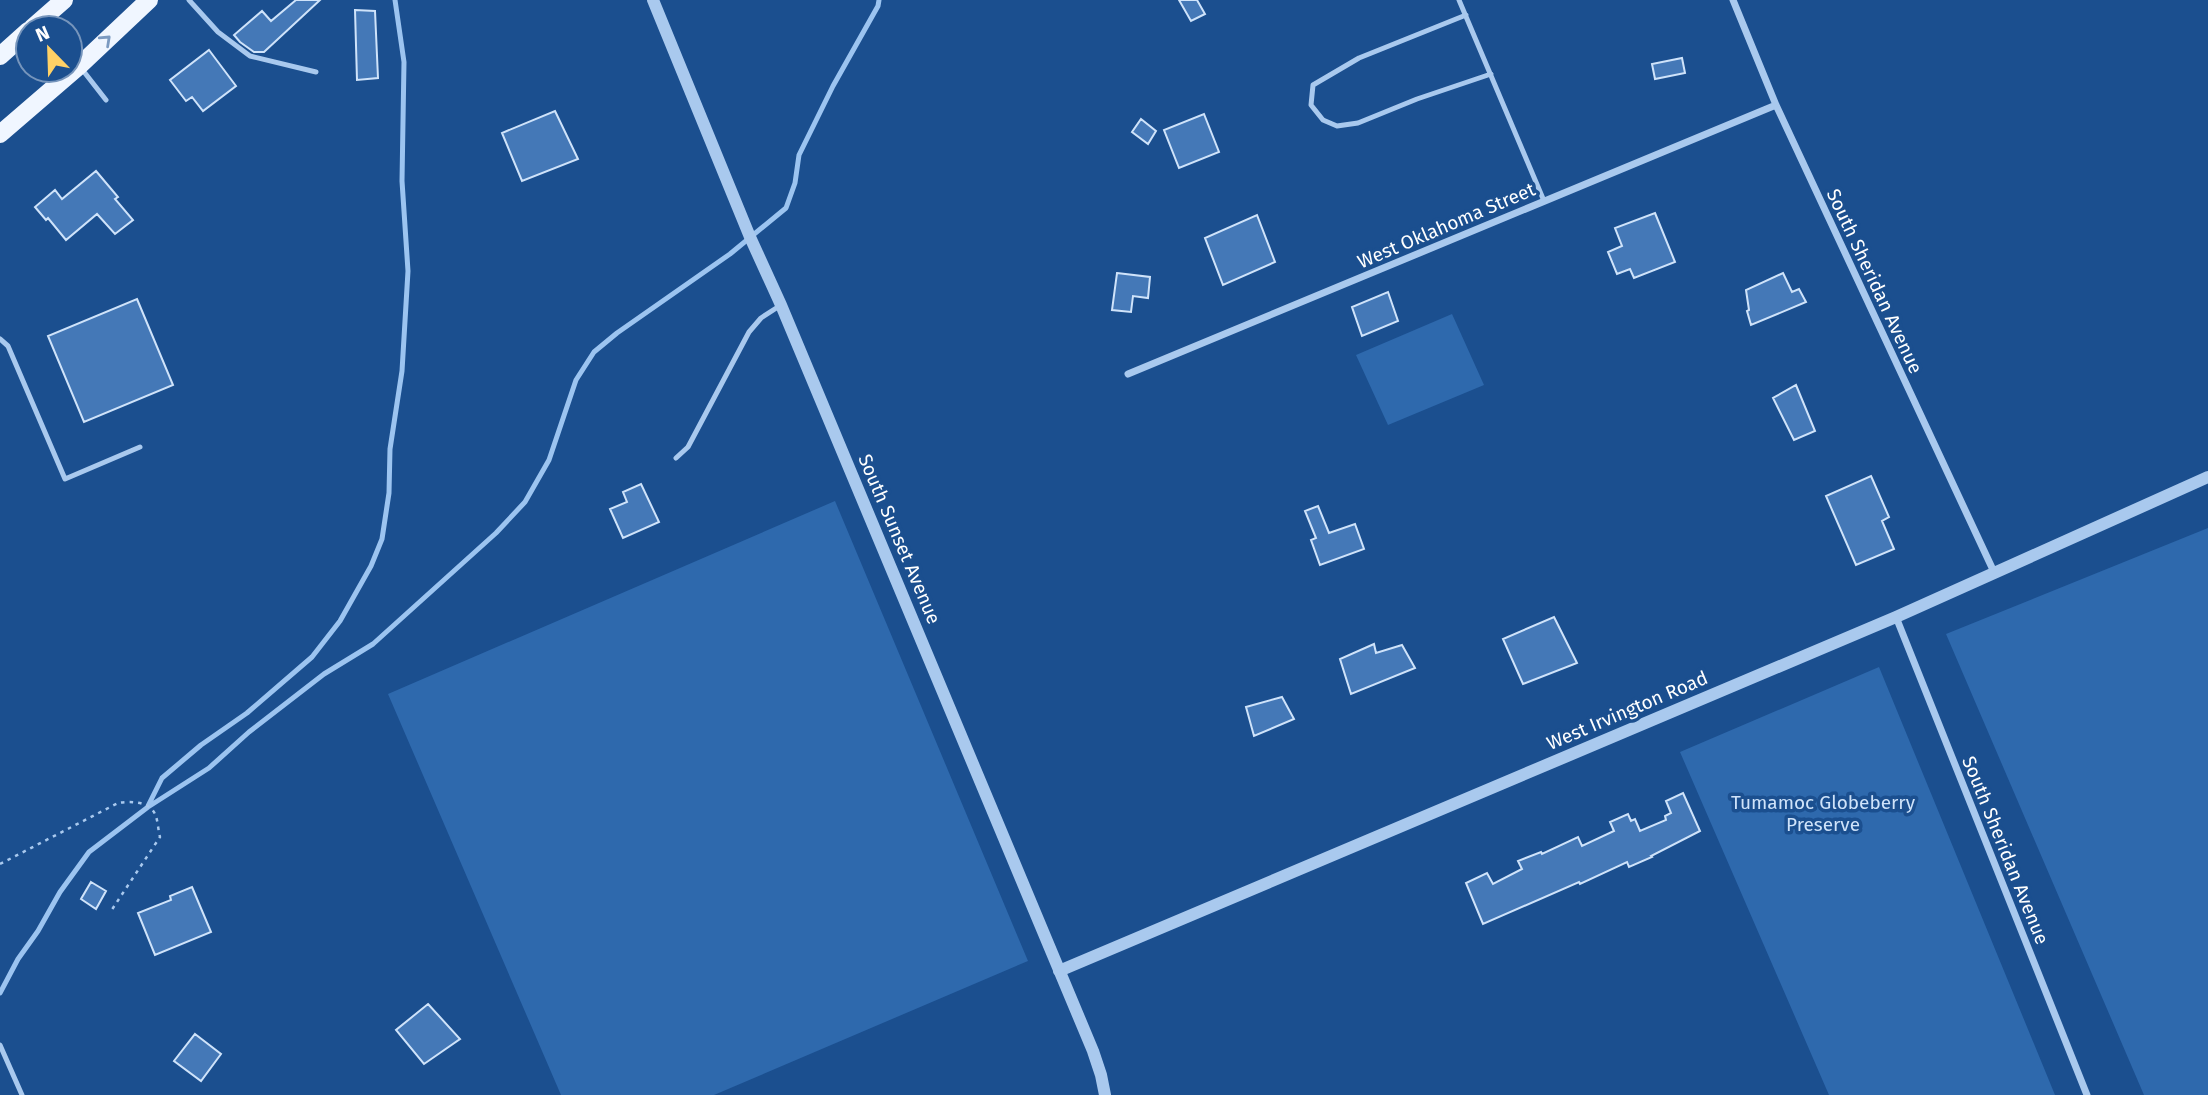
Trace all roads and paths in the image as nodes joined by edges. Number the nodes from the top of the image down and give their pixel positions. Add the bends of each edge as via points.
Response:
1 (64, 0) edge
2 (149, 0) edge
3 (189, 0) edge
4 (653, 0) edge
5 (1459, 0) edge
6 (1733, 0) edge
7 (48, 14) edge
8 (1466, 15) junction
9 (14, 44) edge
10 (0, 56) edge
11 (84, 61) edge
12 (84, 72) edge
13 (316, 72) dead end
14 (1491, 74) junction
15 (58, 84) edge
16 (106, 100) dead end
17 (1776, 105) junction
18 (0, 134) edge
19 (1544, 201) junction
20 (781, 305) junction
21 (0, 339) edge
22 (1128, 374) dead end
23 (139, 447) dead end
24 (676, 458) dead end
25 (2208, 477) edge
26 (1994, 572) junction
27 (1896, 617) junction
28 (0, 864) edge
29 (111, 911) dead end
30 (1059, 971) junction
31 (0, 1045) edge
32 (22, 1095) edge
33 (1105, 1095) edge
34 (2087, 1095) edge

1 - 7 main road
11 -> 2 main road
3 - 13 lane via 218,32 250,56
4 - 20 street, South Sunset Avenue
5 - 8 lane
6 - 17 street, South Sheridan Avenue
8 - 14 lane
8 - 14 lane via 1359,58 1313,85 1311,105 1323,120 1337,126 1357,123
9 - 10 main road
12 - 16 lane
14 - 19 lane
15 - 18 main road
17 - 19 street, West Oklahoma Street
17 - 26 street, South Sheridan Avenue
19 - 22 street, West Oklahoma Street
20 - 24 lane via 749,332 688,447
20 - 30 street, South Sunset Avenue
21 - 23 lane via 8,346 65,479
25 - 26 street, West Irvington Road
26 - 27 street, West Irvington Road
27 - 30 street, West Irvington Road
27 - 34 street, South Sheridan Avenue
28 - 29 path via 118,803 132,801 148,807 155,813 160,837
30 - 33 street, South Sunset Avenue via 1093,1051
31 - 32 lane

